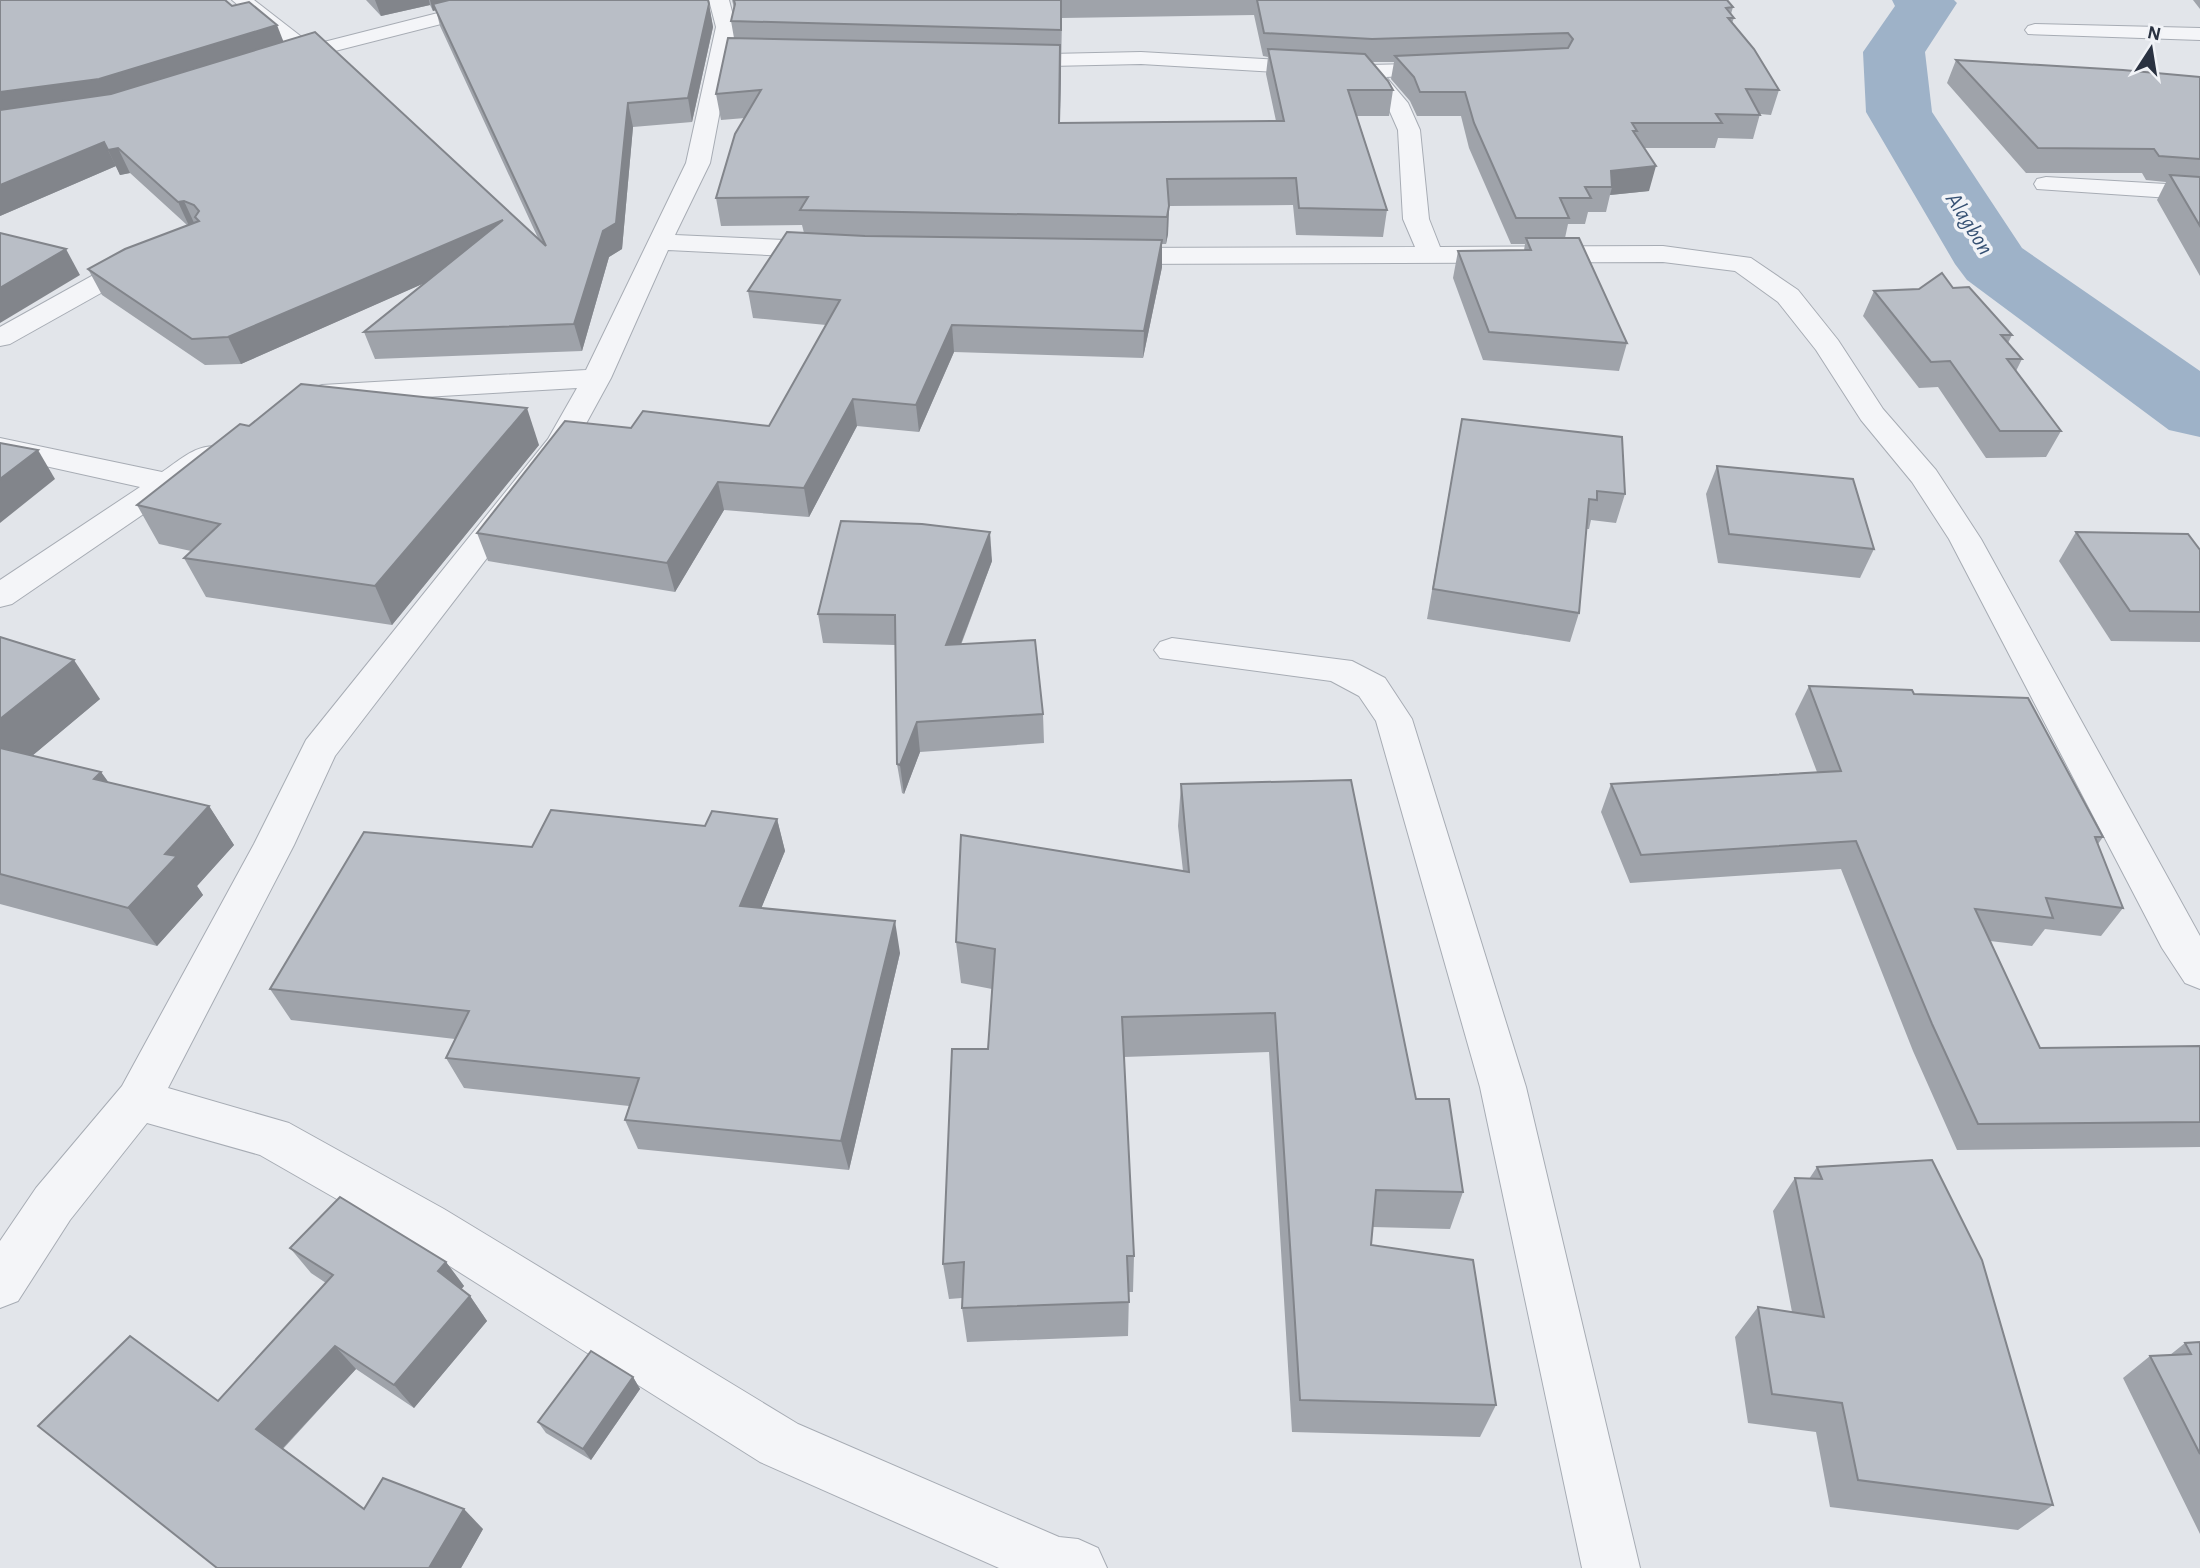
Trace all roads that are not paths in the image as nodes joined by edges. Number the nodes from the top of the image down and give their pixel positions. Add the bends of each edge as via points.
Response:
1 (242, 0) edge
2 (513, 0) edge
3 (719, 0) edge
4 (2035, 30) dead end
5 (2200, 34) edge
6 (307, 51) junction
7 (994, 61) edge
8 (255, 67) edge
9 (1462, 68) edge
10 (1369, 71) junction
11 (2046, 184) dead end
12 (2200, 193) edge
13 (659, 242) junction
14 (160, 250) edge
15 (855, 252) edge
16 (1088, 255) edge
17 (1431, 256) junction
18 (0, 338) edge
19 (597, 379) junction
20 (296, 399) edge
21 (229, 441) edge
22 (0, 447) edge
23 (167, 483) junction
24 (0, 596) edge
25 (1172, 650) dead end
26 (2200, 971) edge
27 (138, 1100) junction
28 (0, 1284) edge
29 (1077, 1568) edge
30 (1611, 1568) edge

1 - 6 street
2 - 6 street
3 - 13 street via 734,54 698,163
4 - 5 street
6 - 8 street
7 - 10 street via 1141,58
9 - 10 street
10 - 17 street via 1396,103 1409,130 1416,219
11 - 12 street
13 - 15 street
13 - 19 street
14 - 18 street
16 - 17 street
17 - 26 street via 1663,254 1742,264 1788,296 1828,346 1872,414 1925,477 1965,539
19 - 20 street
19 - 27 street via 561,442 319,750 274,845
21 - 23 street
22 - 23 street
23 - 24 street
25 - 30 street via 1339,670 1372,687 1394,719 1503,1087
27 - 28 street via 53,1204
27 - 29 street via 272,1138 427,1226 779,1443 1058,1565

